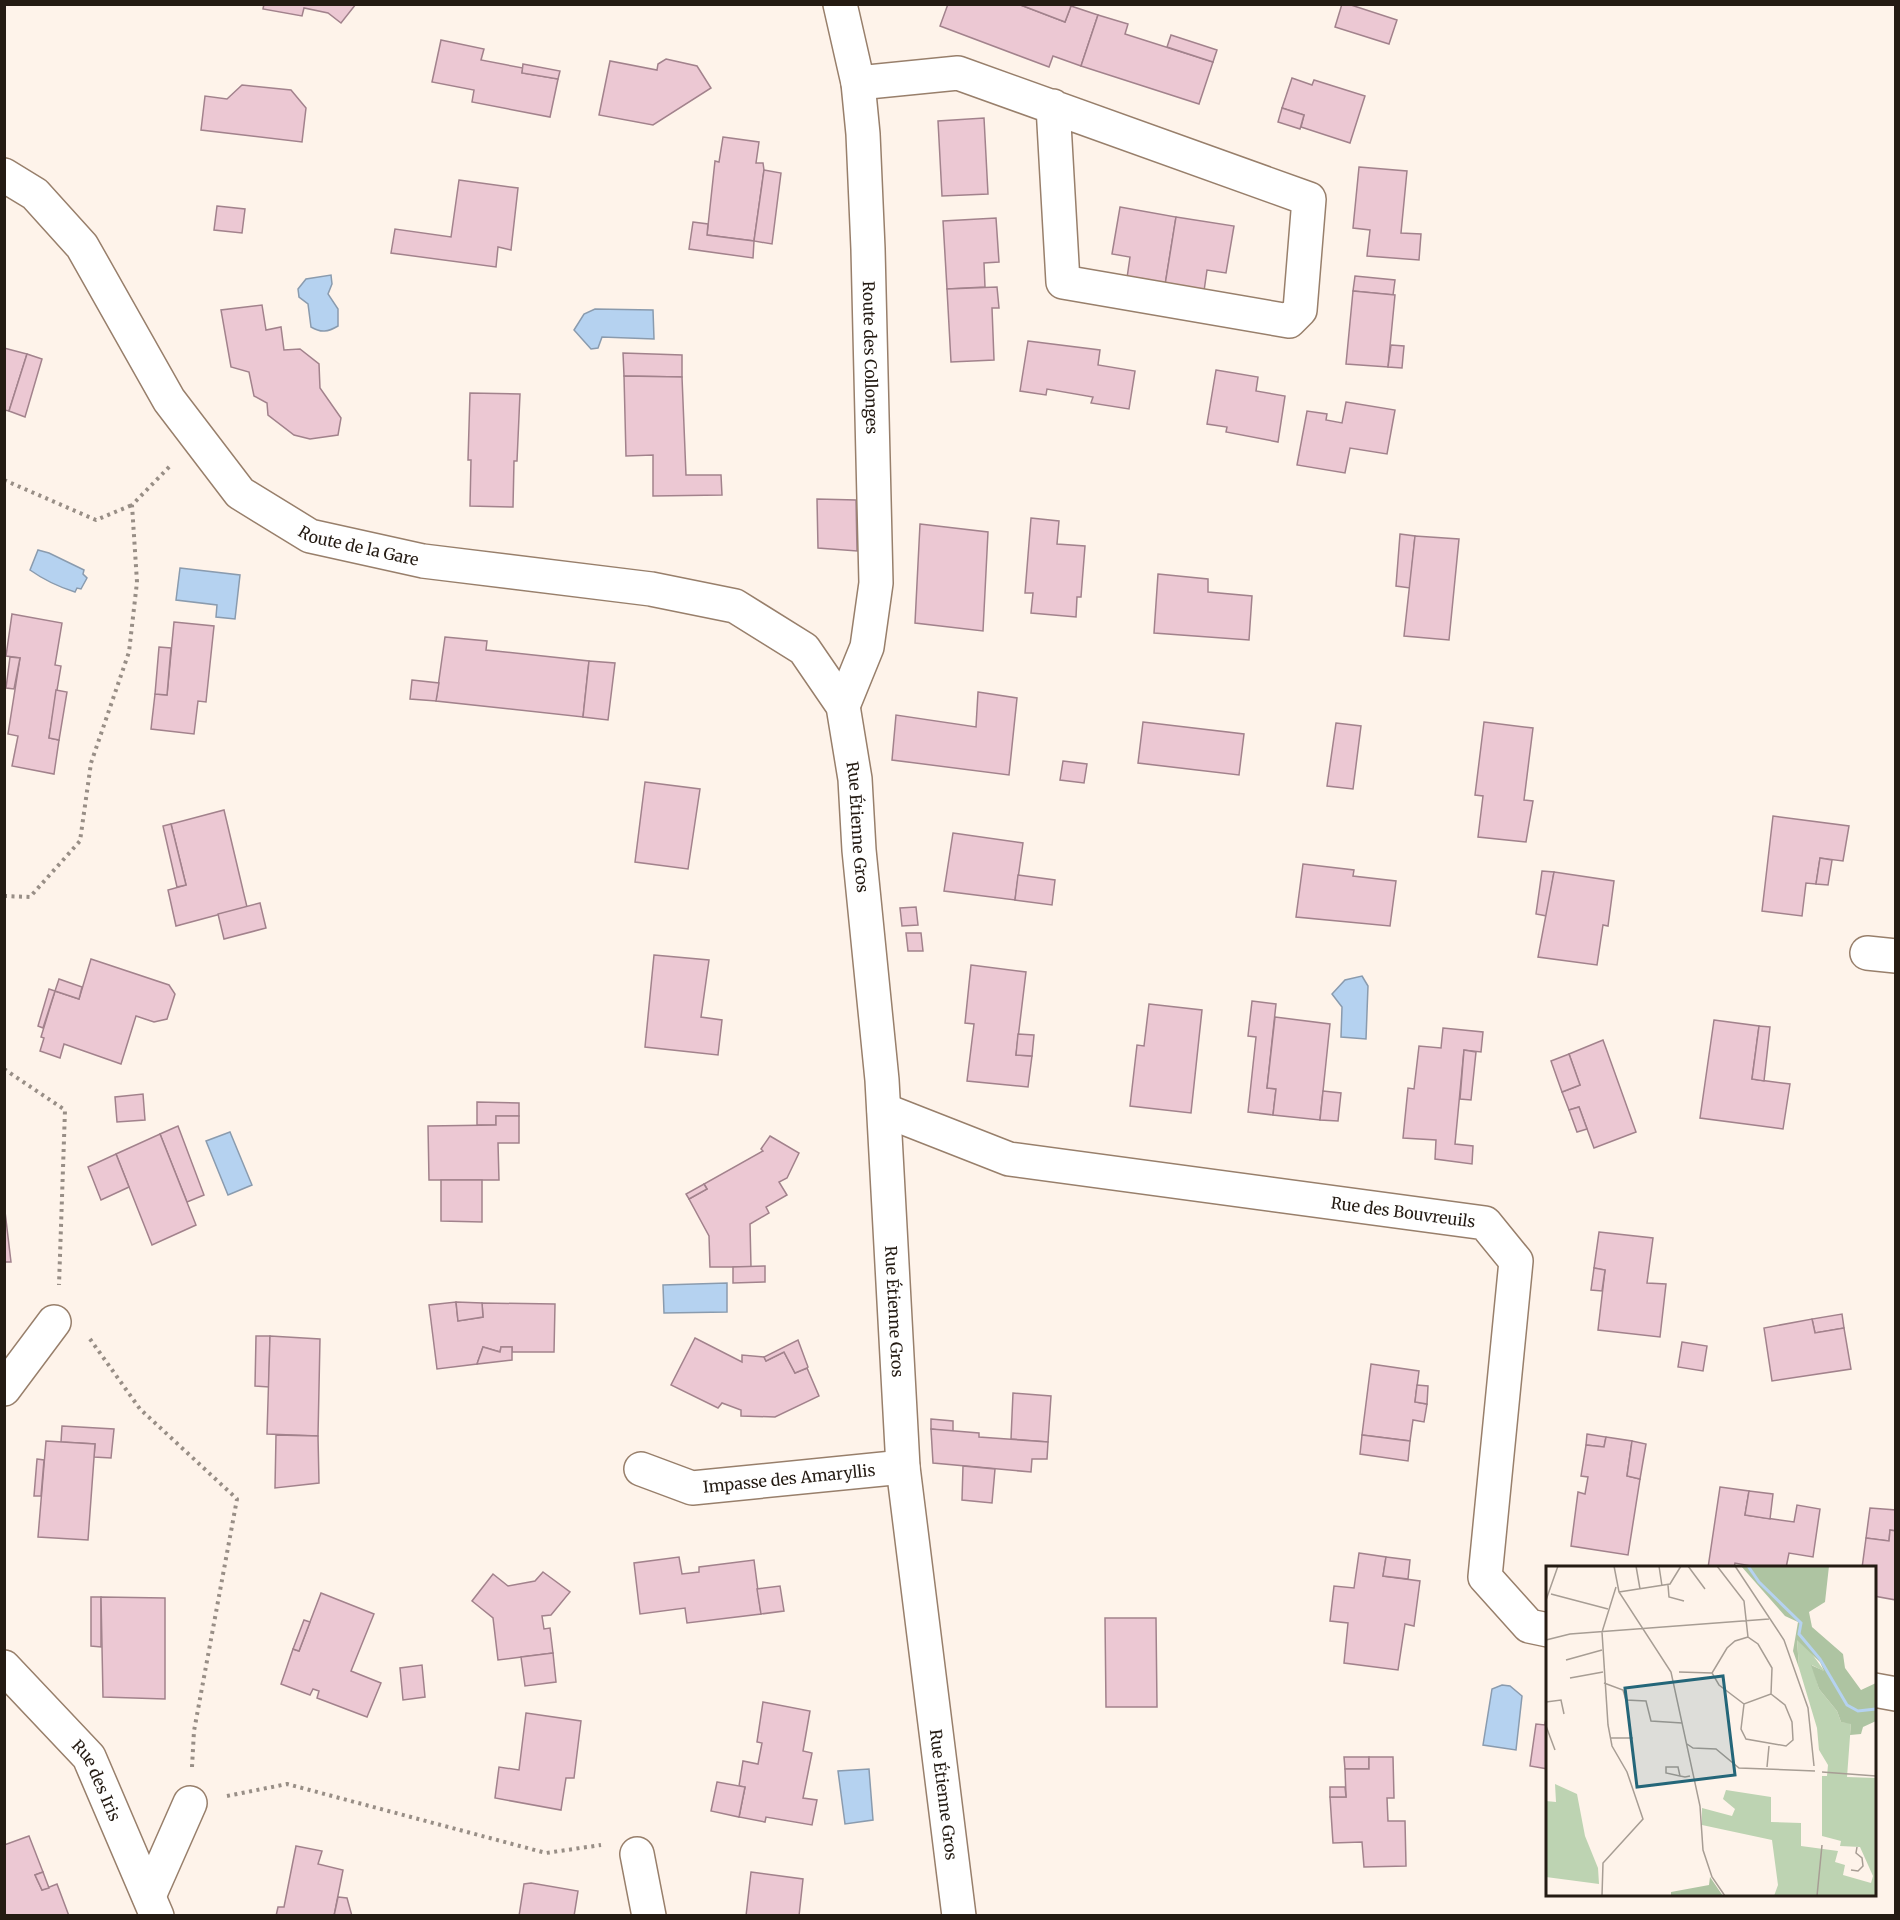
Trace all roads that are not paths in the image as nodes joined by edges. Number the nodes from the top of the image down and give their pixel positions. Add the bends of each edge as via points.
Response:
1 (840, 4) edge
2 (858, 83) junction
3 (1053, 106) junction
4 (4, 175) edge
5 (843, 706) junction
6 (884, 1110) junction
7 (54, 1322) road end
8 (4, 1389) edge
9 (903, 1467) junction
10 (641, 1469) dead end
11 (1546, 1630) edge
12 (4, 1667) edge
13 (1876, 1690) edge
14 (1896, 1694) edge
15 (190, 1803) road end
16 (637, 1854) road end
17 (153, 1906) edge
18 (649, 1916) edge
19 (959, 1916) edge

1 - 2 street, Route des Collonges
2 - 3 street via 958,73
2 - 5 street, Route des Collonges via 868,249 876,583 867,647
3 - 3 street via 1309,199 1300,310 1288,321 1063,282
4 - 5 street, Route de la Gare via 35,194 82,246 170,400 240,493 310,536 423,561 651,589 735,606 804,649
5 - 6 street, Rue Étienne Gros via 855,779
6 - 9 street, Rue Étienne Gros
6 - 11 street, Rue des Bouvreuils via 1009,1159 1485,1223 1516,1262 1485,1577 1529,1626
7 - 8 street
9 - 10 street, Impasse des Amaryllis via 692,1488
9 - 19 street, Rue Étienne Gros
12 - 17 street, Rue des Iris via 89,1757
13 - 14 street
15 - 17 street
16 - 18 street

